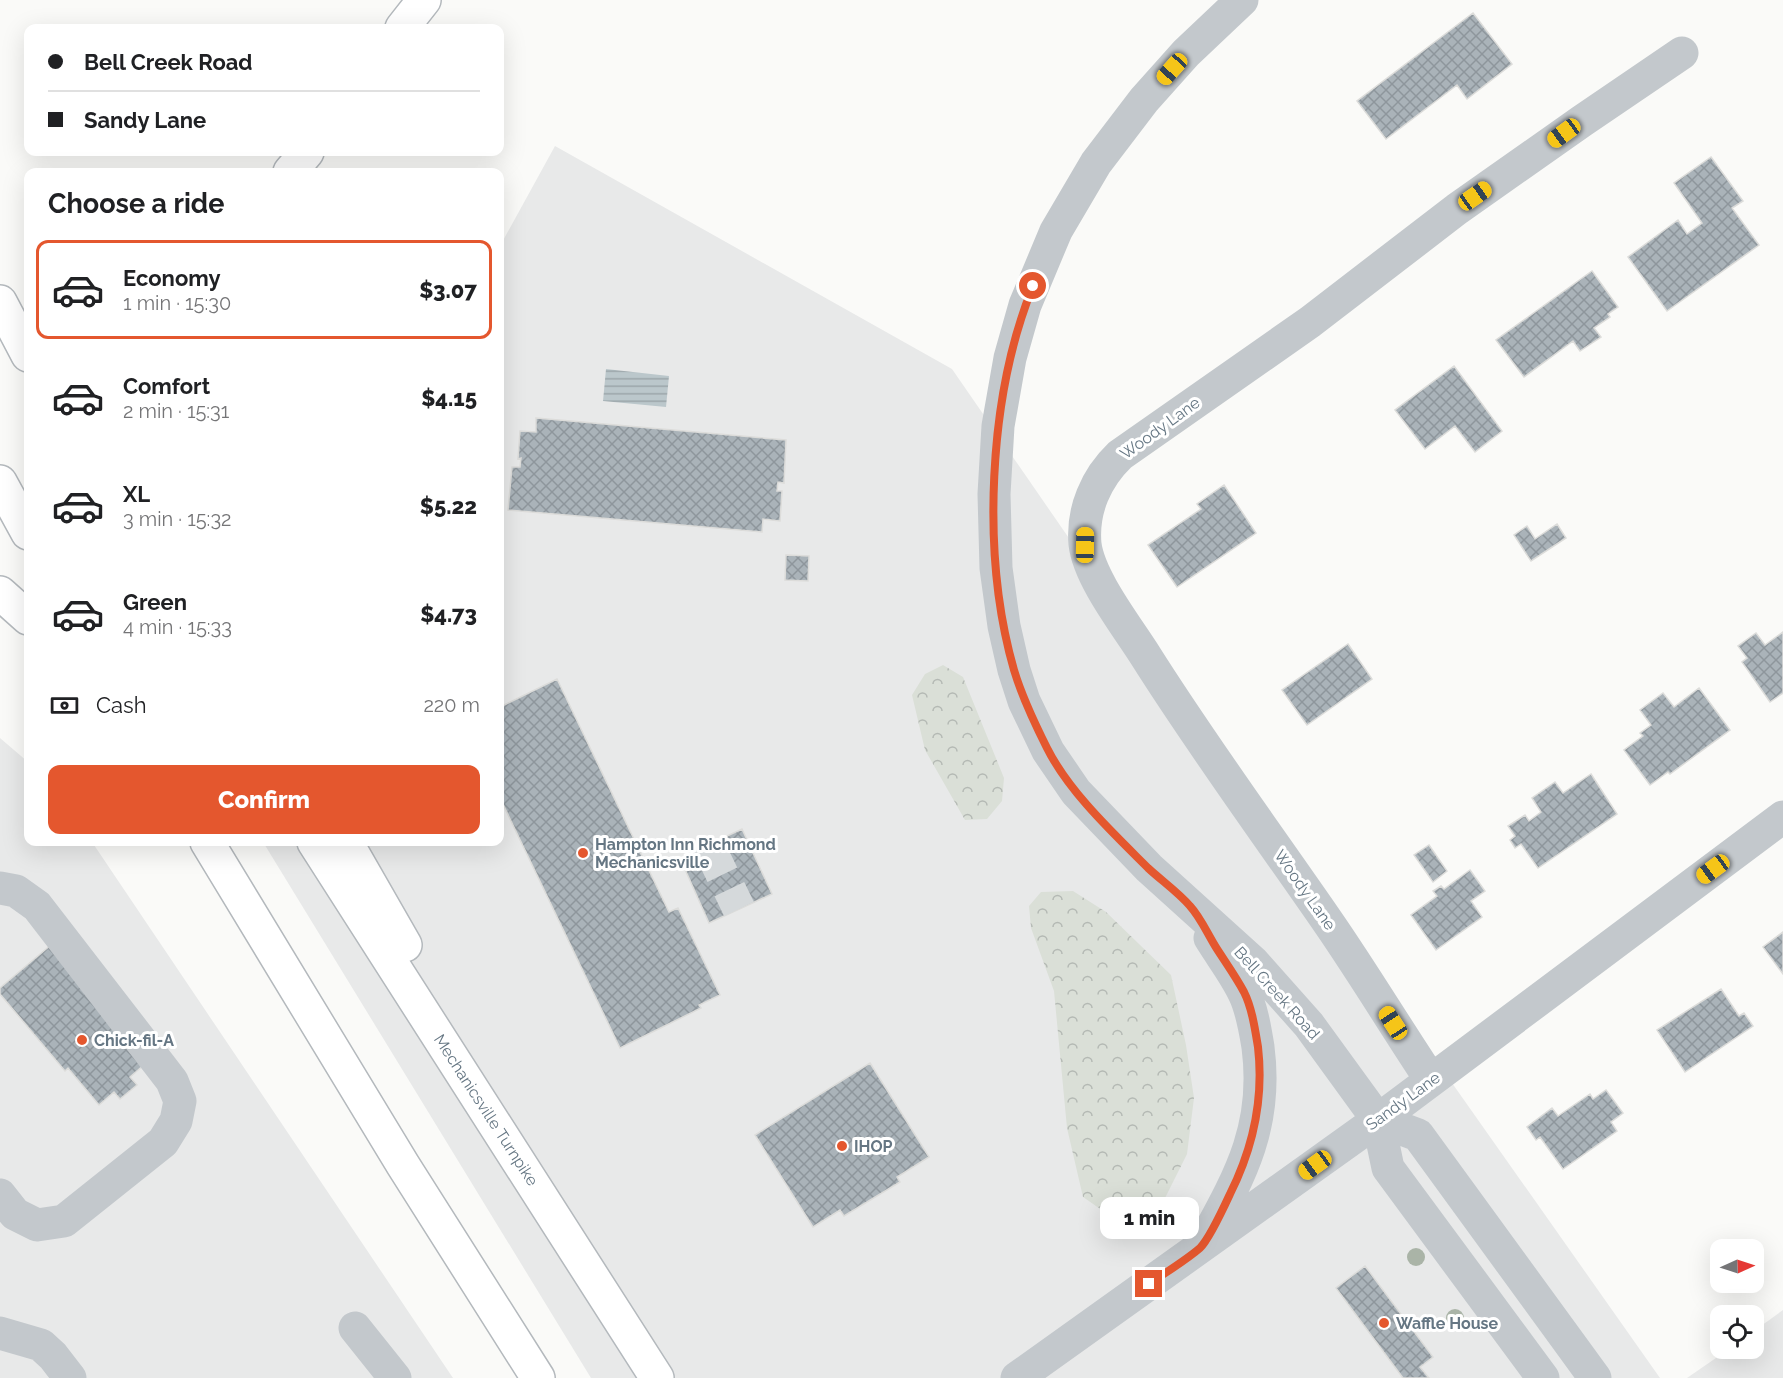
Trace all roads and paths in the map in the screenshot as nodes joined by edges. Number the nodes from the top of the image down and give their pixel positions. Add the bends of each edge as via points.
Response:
1 (424, 0) edge
2 (1242, 0) edge
3 (405, 24) edge
4 (1682, 53) dead end
5 (304, 156) edge
6 (294, 168) edge
7 (0, 303) edge
8 (24, 348) edge
9 (0, 482) edge
10 (24, 526) edge
11 (0, 592) edge
12 (24, 614) edge
13 (1783, 817) edge
14 (186, 846) edge
15 (209, 846) edge
16 (317, 846) edge
17 (348, 846) edge
18 (0, 888) edge
19 (1190, 906) junction
20 (1431, 1080) junction
21 (1378, 1120) junction
22 (403, 1165) junction
23 (0, 1195) edge
24 (1202, 1246) junction
25 (608, 1301) junction
26 (355, 1328) dead end
27 (0, 1333) edge
28 (70, 1378) edge
29 (395, 1378) edge
30 (538, 1378) edge
31 (657, 1378) edge
32 (1017, 1378) edge
33 (1543, 1378) edge
34 (1595, 1378) edge

1 - 3 highway
2 - 19 street, Bell Creek Road via 1144,100 1096,163 1056,231 1025,305 1010,358 998,426 994,494 996,568 1004,626 1014,670 1048,751 1076,792
4 - 20 street, Woody Lane via 1581,121 1310,322 1120,454 1094,490 1086,517 1085,545 1093,572 1182,715 1331,926
5 - 6 highway
7 - 8 highway
9 - 10 highway
11 - 12 highway
13 - 20 street, Sandy Lane
14 - 22 highway
15 - 22 highway
16 - 25 highway, Mechanicsville Turnpike
17 - 25 highway
18 - 23 street via 16,891 37,906 172,1081 180,1101 176,1121 163,1142 64,1221 36,1226 15,1214
19 - 21 street, Bell Creek Road via 1254,962 1301,1016
19 - 24 street via 1245,994 1260,1066 1260,1101 1244,1167
20 - 21 street, Sandy Lane
21 - 24 street, Sandy Lane
21 - 33 street, Bell Creek Road via 1388,1168
21 - 34 street via 1418,1135
22 - 30 highway
24 - 32 street, Sandy Lane
25 - 31 highway, Mechanicsville Turnpike
26 - 29 street
27 - 28 street via 41,1345

